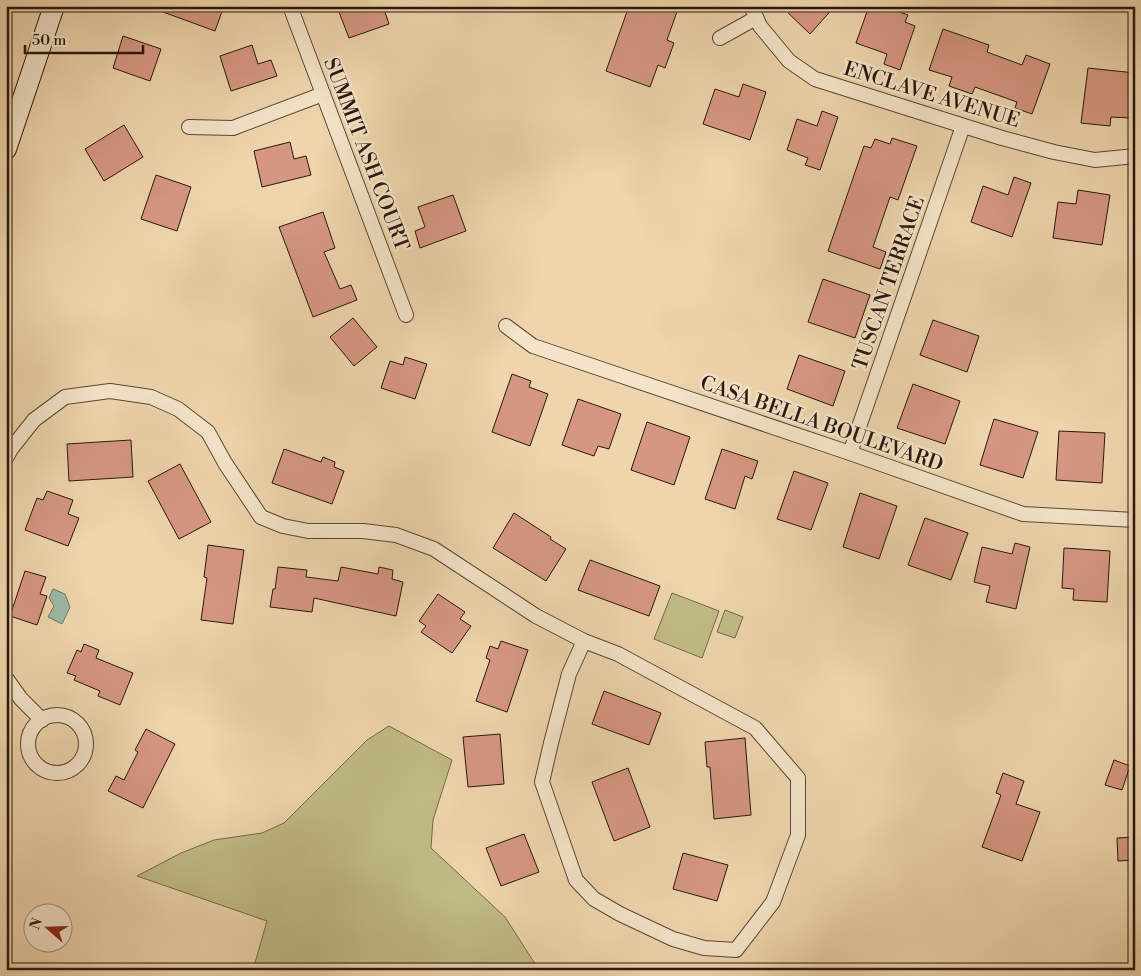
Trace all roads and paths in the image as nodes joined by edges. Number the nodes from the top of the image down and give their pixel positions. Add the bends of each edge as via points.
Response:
1 (54, 6) edge
2 (290, 6) edge
3 (754, 12) edge
4 (720, 38) dead end
5 (323, 94) junction
6 (963, 126) junction
7 (188, 127) dead end
8 (6, 149) edge
9 (1135, 156) edge
10 (406, 315) dead end
11 (506, 326) dead end
12 (850, 453) junction
13 (6, 458) edge
14 (1135, 520) edge
15 (584, 642) junction
16 (6, 678) edge
17 (42, 720) junction

1 - 8 street
2 - 5 street, SUMMIT ASH COURT
3 - 4 street
3 - 6 street, ENCLAVE AVENUE via 760,26 789,62 815,79
5 - 7 street via 233,128
5 - 10 street, SUMMIT ASH COURT
6 - 9 street, ENCLAVE AVENUE via 1095,160
6 - 12 street, TUSCAN TERRACE
11 - 12 street, CASA BELLA BOULEVARD via 533,346
12 - 14 street, CASA BELLA BOULEVARD via 1023,514
13 - 15 street via 34,420 65,397 110,391 151,398 178,409 208,432 261,517 283,526 308,530 396,535 434,549 536,616
15 - 15 street via 618,654 755,728 798,778 798,835 772,902 736,950 704,948 674,939 594,899 576,880 542,782 569,674
16 - 17 street
17 - 17 street via 29,737 32,758 49,772 59,773 74,768 85,753 86,742 80,726 65,716 55,715

